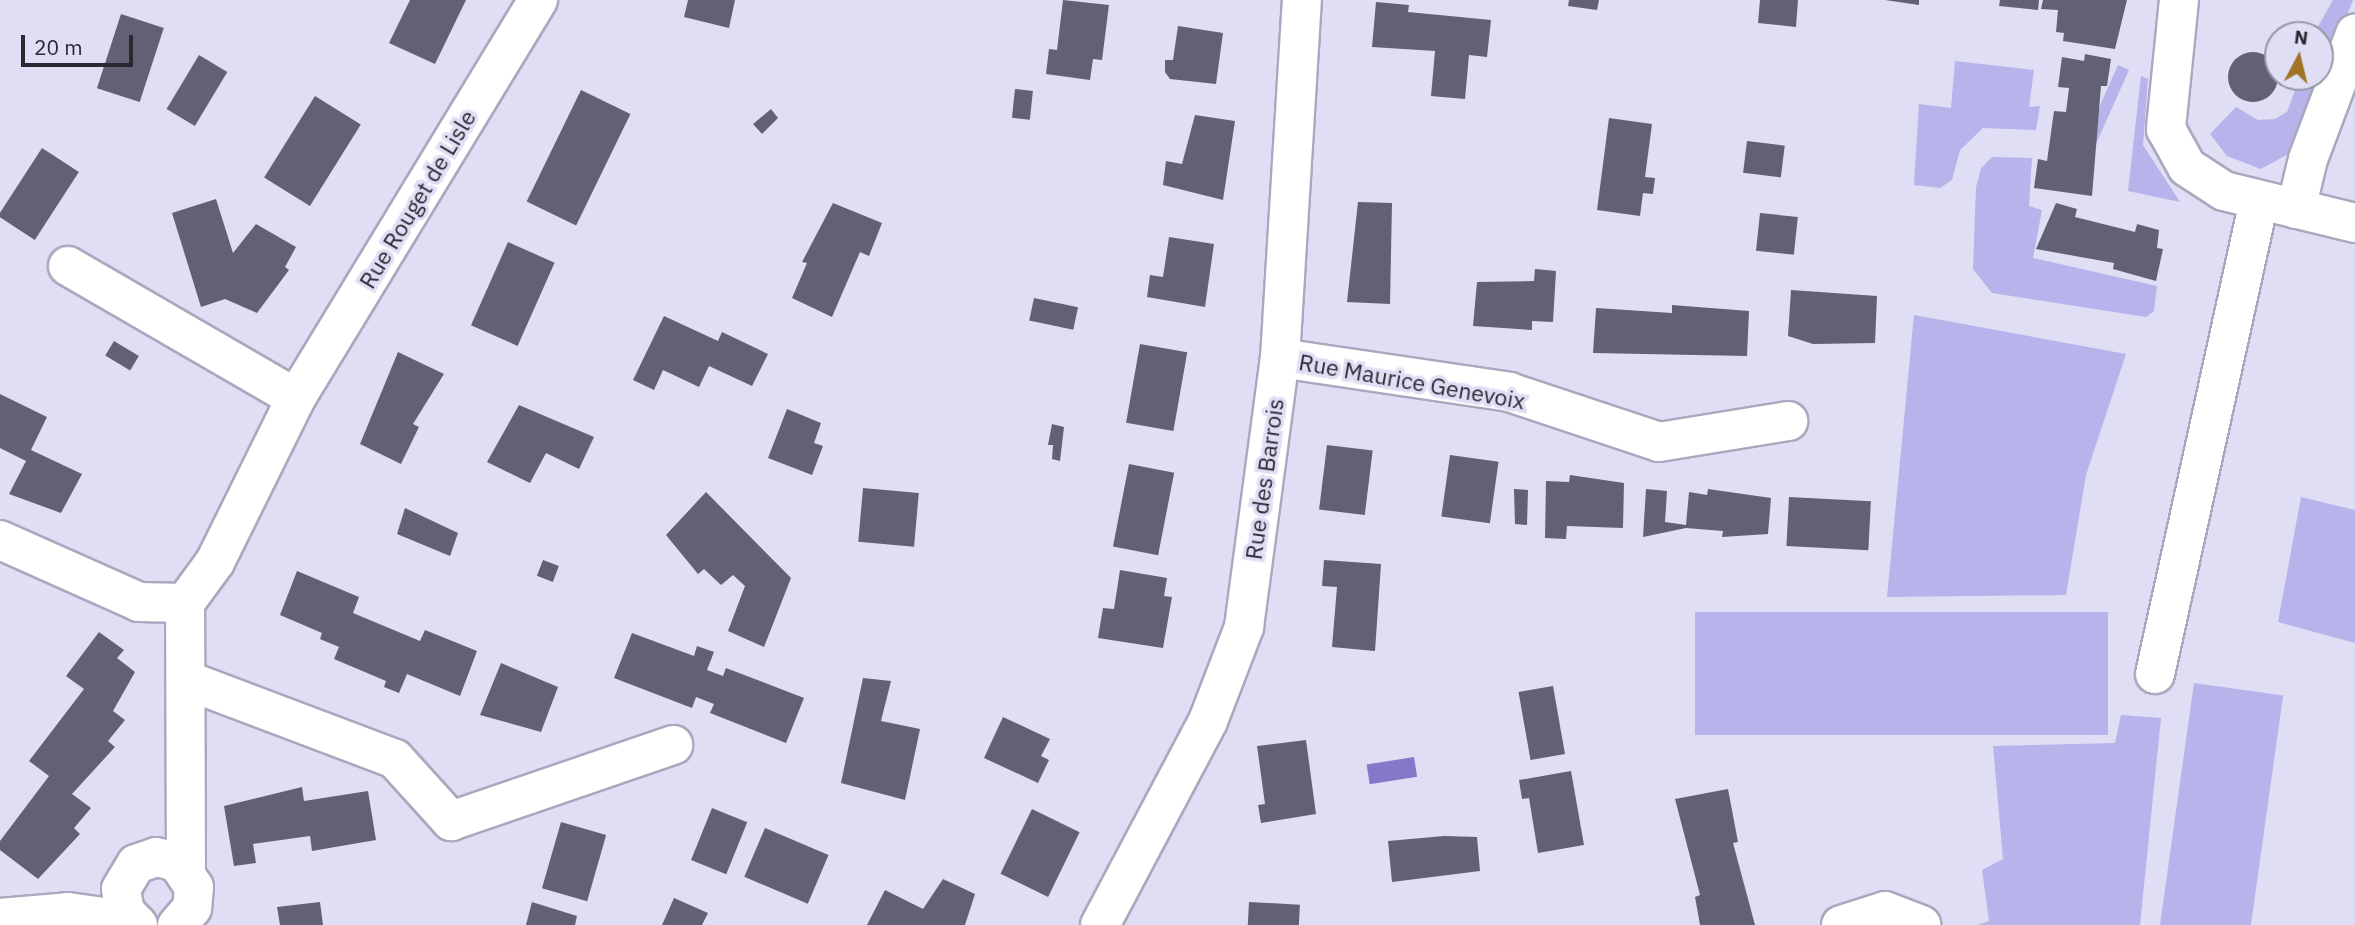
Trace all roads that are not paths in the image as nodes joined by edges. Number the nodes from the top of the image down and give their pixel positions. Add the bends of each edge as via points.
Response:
1 (538, 0) edge
2 (1302, 0) edge
3 (2179, 0) edge
4 (2355, 34) edge
5 (2259, 202) junction
6 (2297, 209) junction
7 (2355, 223) edge
8 (68, 266) dead end
9 (1280, 358) junction
10 (296, 398) junction
11 (1788, 421) dead end
12 (0, 540) edge
13 (185, 603) junction
14 (2155, 674) dead end
15 (186, 680) junction
16 (673, 746) dead end
17 (183, 757) junction
18 (145, 859) junction
19 (186, 869) junction
20 (130, 912) edge
21 (0, 918) edge
22 (189, 919) edge
23 (1100, 925) edge
24 (1841, 925) edge
25 (1921, 925) edge

1 - 10 street, Rue Rouget de Lisle
2 - 9 street, Rue des Barrois
3 - 5 street via 2166,130 2201,180
4 - 6 street via 2308,159
5 - 6 street
5 - 14 street
6 - 7 street
8 - 10 street
9 - 11 street, Rue Maurice Genevoix via 1509,392 1658,442
9 - 23 street, Rue des Barrois via 1244,627 1208,721
10 - 13 street, Rue Rouget de Lisle via 215,562
12 - 13 street via 139,602
13 - 15 street
15 - 16 street via 395,759 451,821
15 - 17 street
17 - 18 street
17 - 19 street
18 - 19 street via 167,858
18 - 20 street via 128,871
19 - 22 street via 194,887
20 - 21 street
24 - 25 street via 1885,911

